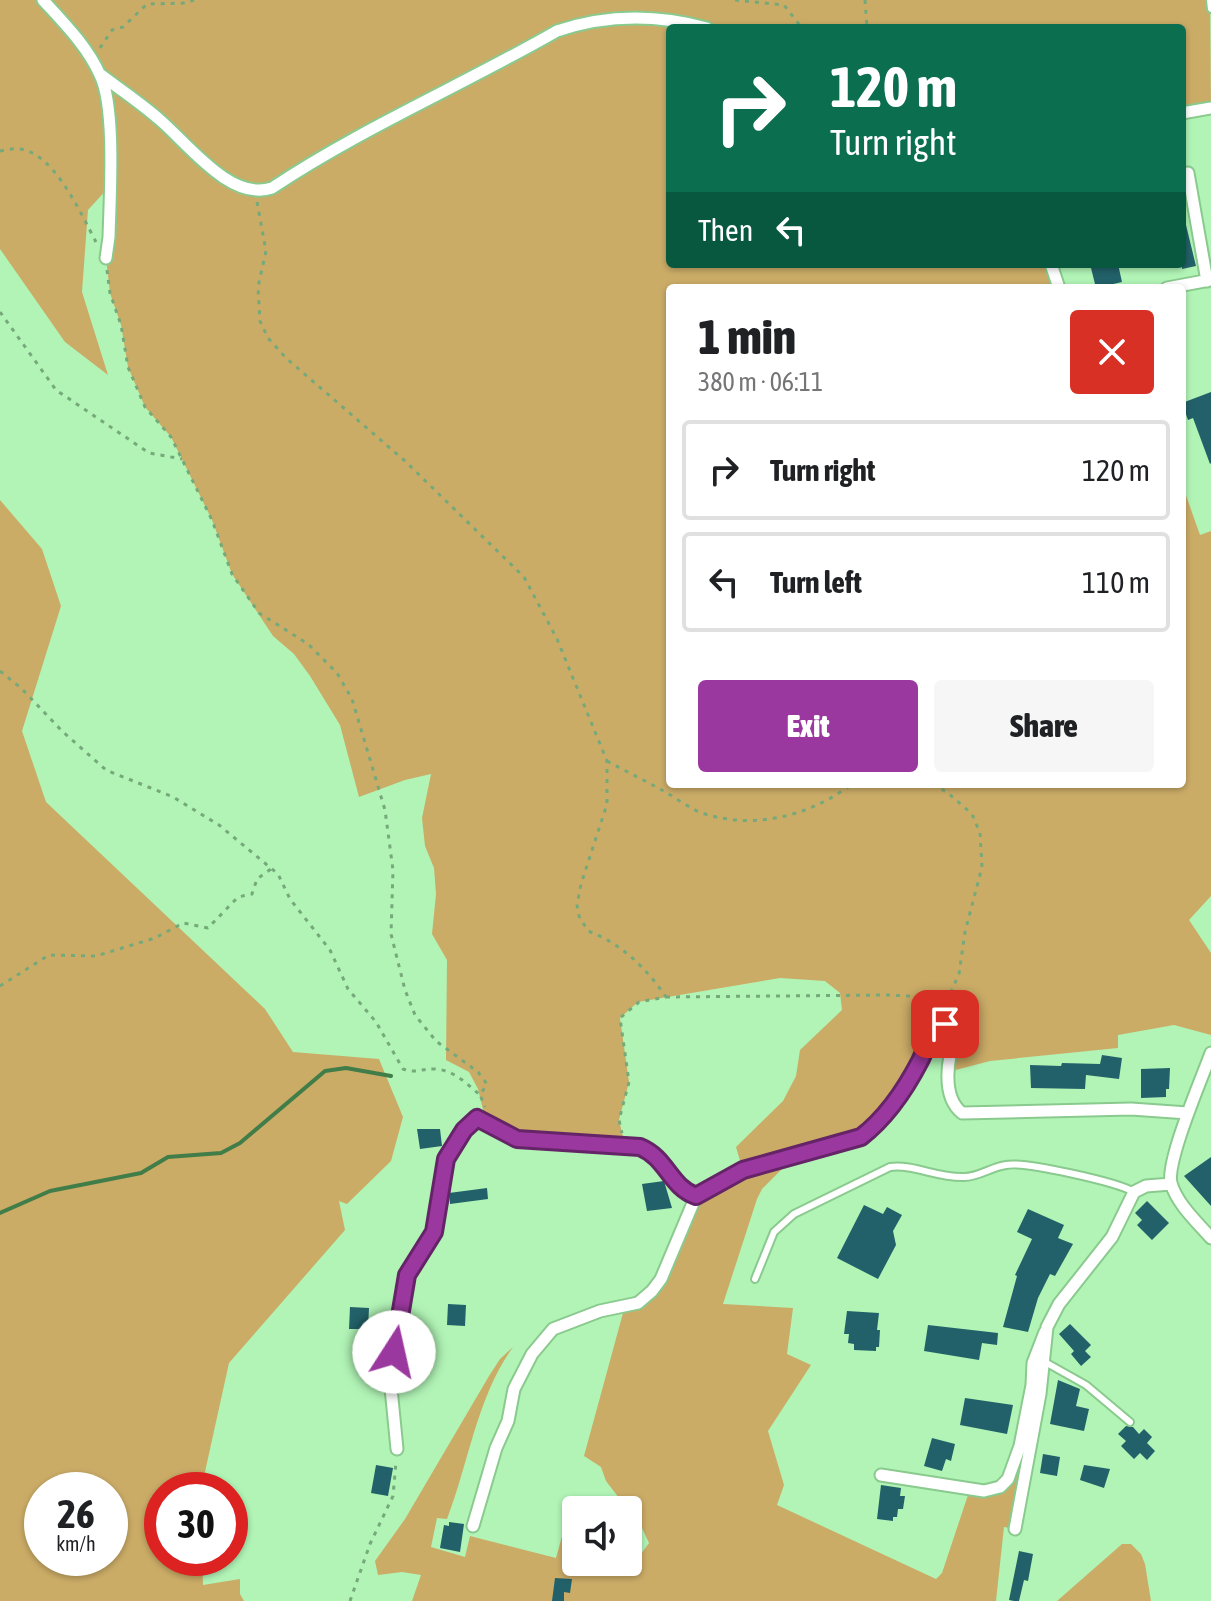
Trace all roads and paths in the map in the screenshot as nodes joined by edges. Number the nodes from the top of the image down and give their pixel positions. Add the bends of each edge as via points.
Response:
1 (43, 0) edge
2 (194, 0) edge
3 (735, 0) edge
4 (865, 0) edge
5 (1210, 0) edge
6 (1211, 9) edge
7 (693, 24) edge
8 (799, 24) edge
9 (867, 24) edge
10 (91, 61) junction
11 (101, 75) junction
12 (1211, 108) edge
13 (1186, 112) edge
14 (0, 151) edge
15 (1188, 173) dead end
16 (261, 192) junction
17 (106, 258) junction
18 (1209, 280) edge
19 (1186, 284) edge
20 (0, 312) edge
21 (182, 459) junction
22 (0, 671) edge
23 (607, 761) junction
24 (847, 788) edge
25 (940, 788) edge
26 (271, 869) junction
27 (0, 986) edge
28 (666, 997) junction
29 (948, 998) junction
30 (936, 1026) junction
31 (1211, 1053) edge
32 (480, 1095) junction
33 (1188, 1113) junction
34 (495, 1128) junction
35 (625, 1145) junction
36 (1171, 1184) junction
37 (1134, 1192) junction
38 (696, 1196) junction
39 (1211, 1238) edge
40 (755, 1279) dead end
41 (1047, 1327) junction
42 (1045, 1362) junction
43 (1130, 1422) dead end
44 (397, 1449) joint
45 (881, 1475) dead end
46 (473, 1526) dead end
47 (1015, 1529) dead end
48 (350, 1601) edge

1 - 10 street
2 - 10 path via 147,4 123,27 112,30
3 - 8 path via 784,5
4 - 9 path
5 - 6 lane
7 - 16 street via 636,16 588,21 557,31
10 - 11 street
11 - 16 street via 216,172
11 - 17 street via 108,101
12 - 13 street
14 - 17 path via 20,149 39,156 57,174
15 - 18 street
16 - 23 path via 257,202 266,251 257,305 268,338 524,577 573,674
17 - 21 path via 128,367 145,407
18 - 19 street
20 - 21 path via 56,390 149,453
21 - 32 path via 232,574 259,613 308,644 337,673 352,699 385,810 393,870 391,934 405,990 415,1015 436,1041 487,1084
22 - 26 path via 106,770 173,797 219,825
23 - 24 path via 704,814 737,820 776,820
23 - 28 path via 607,804 581,884 579,916 588,931 607,938 649,972
25 - 29 path via 972,814 980,833 982,867 959,974
26 - 27 path via 257,879 252,894 238,897 208,928 183,923 155,938 96,956 49,955
26 - 32 path via 330,950 348,989 376,1022 403,1069 435,1069 458,1076
28 - 29 path
28 - 35 path via 639,1002 620,1018 629,1082 619,1120
29 - 30 path
30 - 33 street via 953,1026 957,1034 948,1072 950,1100 962,1113
30 - 38 street via 892,1107 861,1137 743,1170
31 - 33 street
32 - 34 path
33 - 36 street
34 - 35 street via 537,1142
34 - 44 street via 477,1118 446,1159 434,1232 407,1275 390,1378
35 - 38 street via 654,1153 685,1191
36 - 37 street
36 - 39 street
37 - 40 lane via 1117,1184 1008,1164 967,1178 890,1167 794,1214 774,1232
37 - 41 street via 1112,1237
38 - 46 street via 652,1291 638,1303 553,1329 532,1354 514,1389
41 - 42 street
41 - 45 street via 1033,1363 1020,1446 1000,1487 984,1491
42 - 43 lane via 1086,1385
42 - 47 street
44 - 48 path via 393,1496

